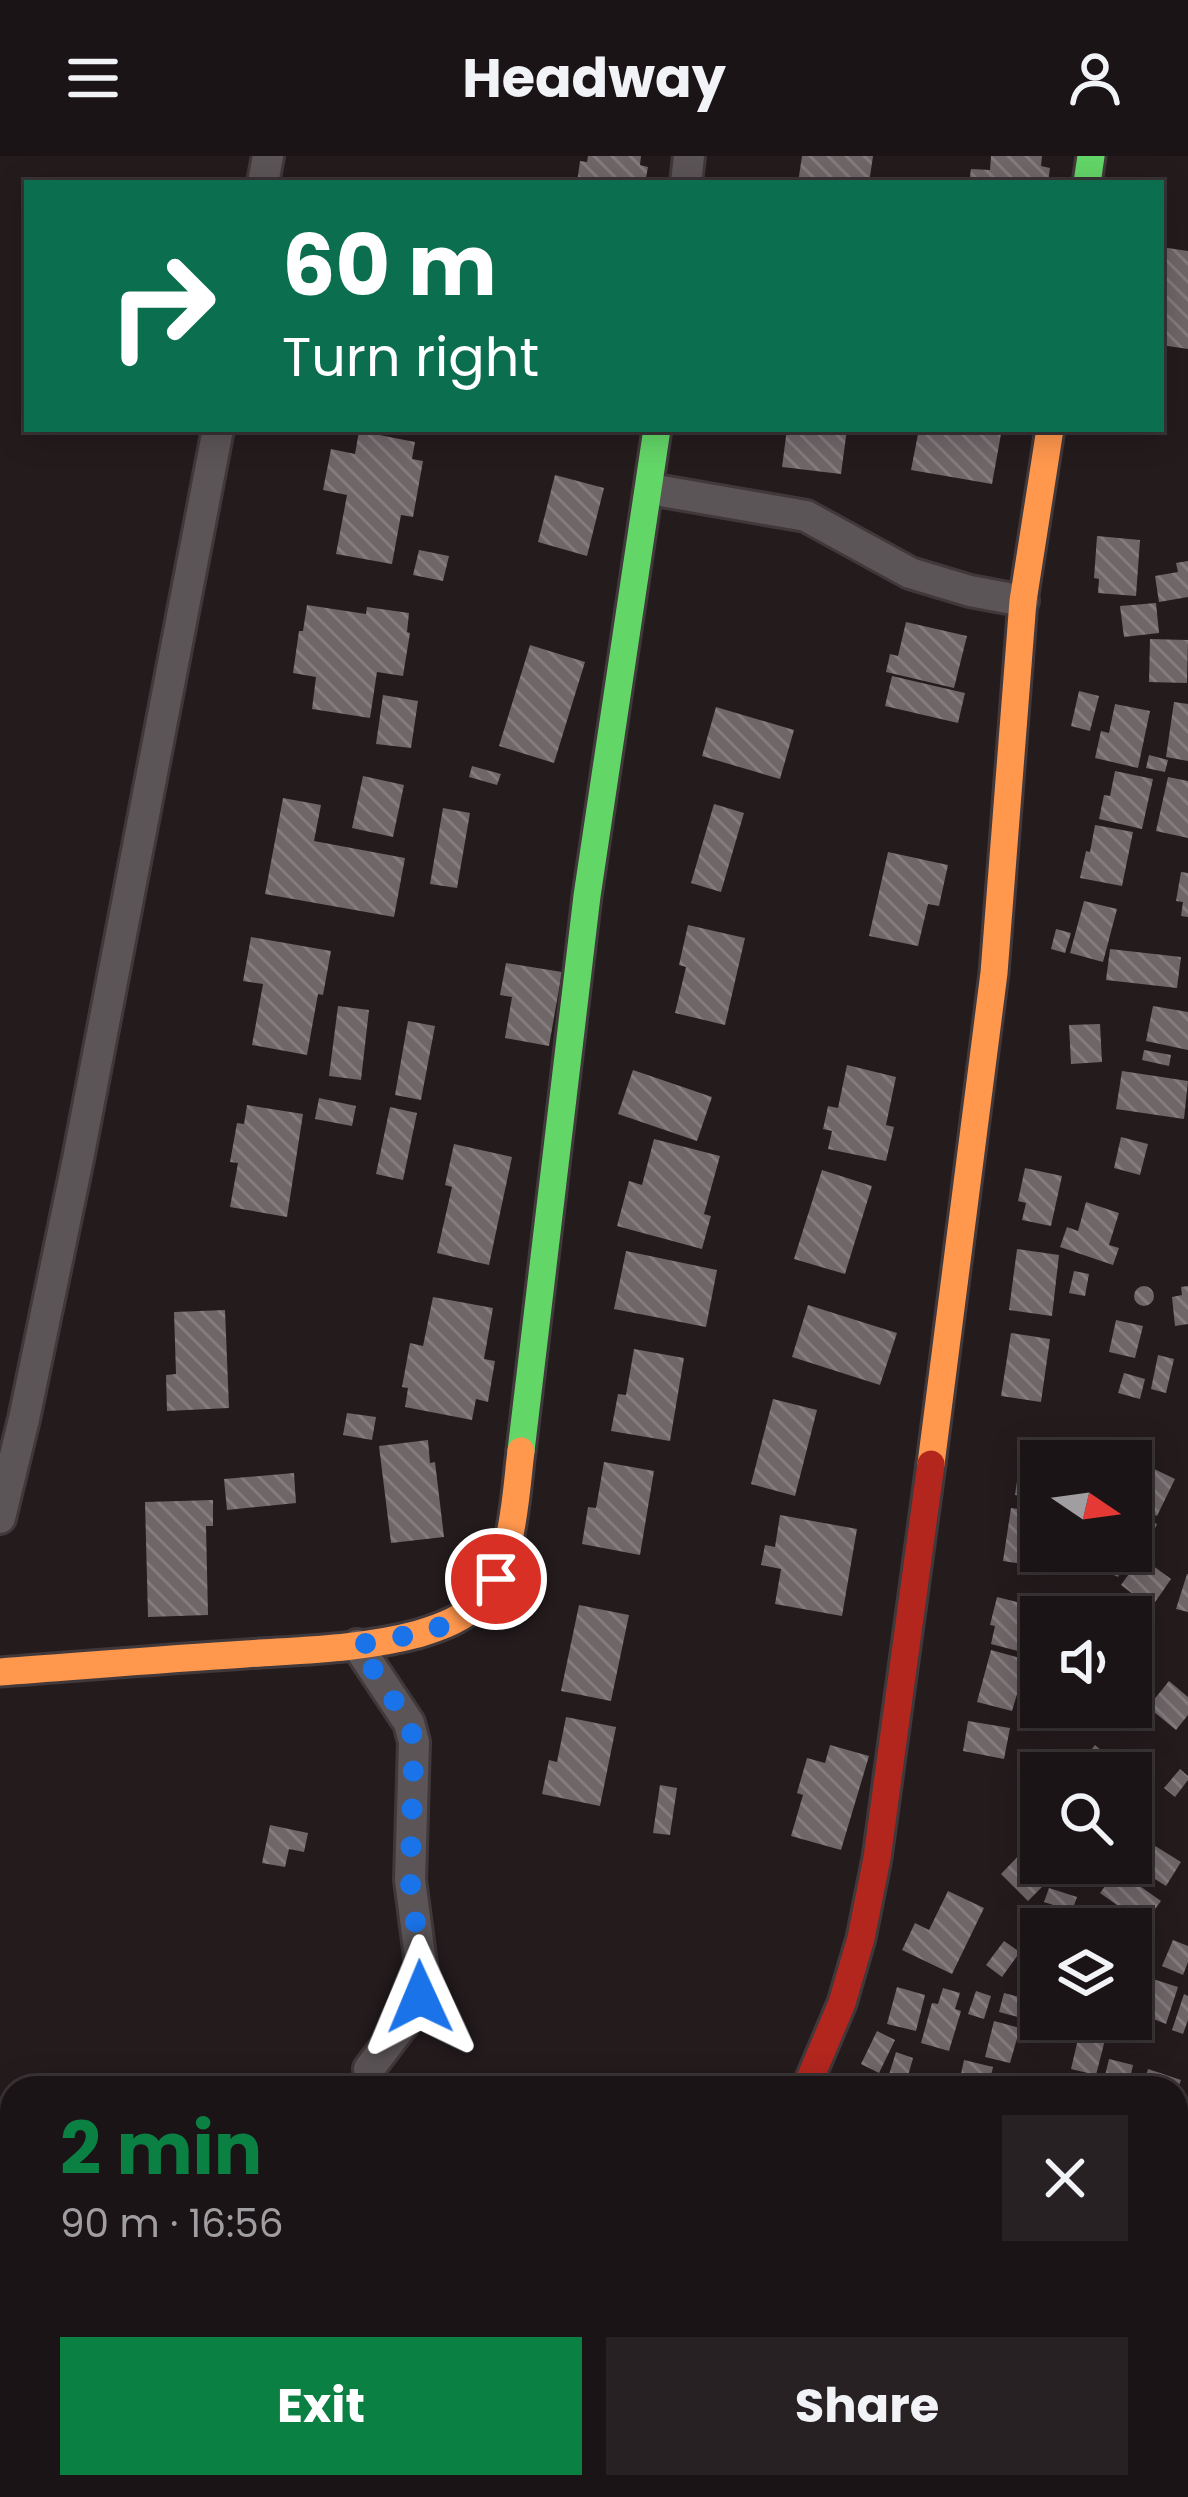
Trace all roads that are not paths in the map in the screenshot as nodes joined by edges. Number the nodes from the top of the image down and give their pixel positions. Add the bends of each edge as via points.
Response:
1 (217, 432) edge
2 (657, 432) edge
3 (1050, 432) edge
4 (650, 489) junction
5 (1024, 601) junction
6 (0, 1518) edge
7 (357, 1645) junction
8 (0, 1672) edge
9 (371, 2076) edge
10 (811, 2076) edge

1 - 6 street via 78,1159
2 - 4 street
3 - 5 street
4 - 5 street via 806,517 910,573
4 - 7 street via 587,896 510,1534 496,1579 468,1613 431,1631
5 - 10 street via 994,974 877,1858 842,2003
7 - 8 street
7 - 9 street via 414,1742 410,1880 422,1972 420,1997

